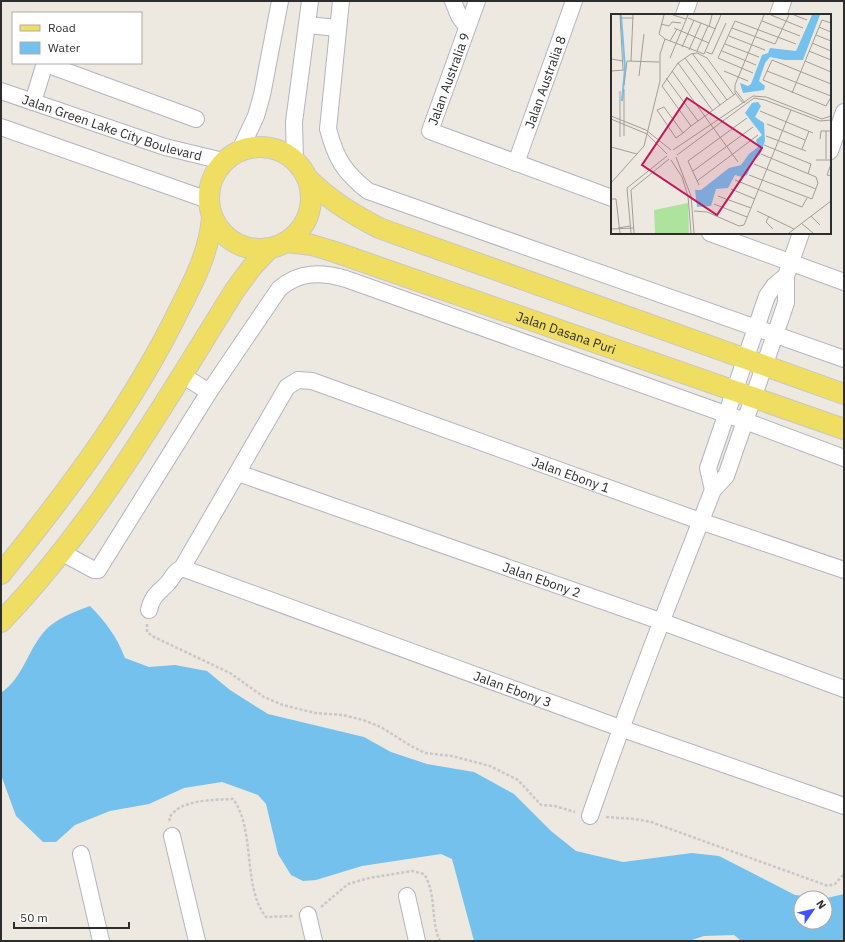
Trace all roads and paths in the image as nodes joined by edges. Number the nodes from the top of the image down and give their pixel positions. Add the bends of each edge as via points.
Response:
1 (280, 1) edge
2 (310, 1) edge
3 (341, 1) edge
4 (453, 1) edge
5 (477, 1) edge
6 (574, 1) edge
7 (689, 1) edge
8 (783, 1) edge
9 (684, 14) edge
10 (778, 14) edge
11 (307, 25) junction
12 (467, 27) junction
13 (338, 28) junction
14 (1, 91) edge
15 (33, 102) junction
16 (844, 112) edge
17 (196, 119) dead end
18 (1, 127) edge
19 (831, 148) edge
20 (240, 150) junction
21 (223, 161) junction
22 (295, 161) junction
23 (516, 163) junction
24 (307, 178) junction
25 (611, 198) edge
26 (210, 209) junction
27 (712, 234) edge
28 (801, 234) edge
29 (278, 246) junction
30 (788, 269) junction
31 (844, 282) edge
32 (756, 328) junction
33 (775, 335) junction
34 (745, 360) junction
35 (844, 360) edge
36 (764, 366) junction
37 (182, 375) junction
38 (735, 390) junction
39 (209, 392) junction
40 (844, 394) edge
41 (754, 397) junction
42 (726, 414) junction
43 (746, 421) junction
44 (844, 429) edge
45 (844, 458) edge
46 (238, 473) junction
47 (712, 490) junction
48 (700, 521) junction
49 (61, 552) junction
50 (182, 568) junction
51 (844, 570) edge
52 (1, 574) edge
53 (149, 610) joint
54 (660, 621) junction
55 (1, 622) edge
56 (844, 689) edge
57 (620, 728) junction
58 (844, 806) edge
59 (590, 816) junction
60 (172, 836) joint
61 (81, 854) dead end
62 (844, 874) edge
63 (407, 896) dead end
64 (308, 915) junction
65 (101, 941) edge
66 (198, 941) edge
67 (314, 941) edge
68 (417, 941) edge
69 (440, 941) edge

1 - 20 street via 262,95 256,116
2 - 11 street
3 - 13 street
4 - 12 street, Jalan Australia 9
5 - 12 street, Jalan Australia 9
6 - 23 street, Jalan Australia 8
7 - 9 street
8 - 10 street
11 - 13 street
11 - 22 street via 294,122
12 - 23 street, Jalan Australia 9 via 430,131
13 - 32 street via 328,129 333,149 341,164 351,177 368,190
14 - 15 street, Jalan Green Lake City Boulevard
15 - 17 street via 46,64
15 - 21 street, Jalan Green Lake City Boulevard via 165,147
16 - 19 street
18 - 26 street
20 - 21 main road
20 - 22 main road via 259,146 279,150
21 - 26 main road via 212,179
22 - 24 main road
23 - 25 street
24 - 29 main road via 311,196 309,214 300,230
24 - 34 main road via 329,199 379,228
26 - 29 main road via 221,232 235,243 251,249
26 - 52 main road via 211,233 199,270 168,333 120,414 57,505
27 - 30 street
28 - 30 street
29 - 37 main road via 252,267
29 - 38 main road, Jalan Dasana Puri via 312,245 335,252
30 - 31 street
30 - 32 street via 767,296
30 - 33 street via 786,303
32 - 33 street
32 - 34 street
33 - 35 street
33 - 36 street
34 - 36 main road
34 - 38 street
36 - 40 main road
36 - 41 street
37 - 39 street
37 - 49 main road via 82,527
38 - 41 main road, Jalan Dasana Puri
38 - 42 street
39 - 42 street via 279,288 297,277 328,274
39 - 49 street via 98,570
41 - 43 street
41 - 44 main road, Jalan Dasana Puri
42 - 43 street
42 - 47 street via 708,468
43 - 45 street
43 - 47 street via 726,476
46 - 48 street, Jalan Ebony 1 via 287,387 298,380 312,381
46 - 50 street
46 - 54 street, Jalan Ebony 2
47 - 48 street
48 - 51 street, Jalan Ebony 1
48 - 54 street
49 - 55 main road
50 - 53 street via 174,572 168,583 155,594
50 - 57 street, Jalan Ebony 3
53 - 59 path via 146,627 150,635 230,673 264,697 283,706 363,720 381,727 424,753 452,756 490,766 518,780 541,805 568,809
54 - 56 street, Jalan Ebony 2
54 - 57 street
57 - 58 street, Jalan Ebony 3
57 - 59 street
59 - 62 path via 635,818 651,822 828,886 835,884
60 - 64 path via 169,818 182,806 233,799 238,806 243,826 259,908 266,917
60 - 66 street
61 - 65 street
63 - 68 street
64 - 67 street
64 - 69 path via 322,907 348,884 412,871 424,874 430,883 435,931

